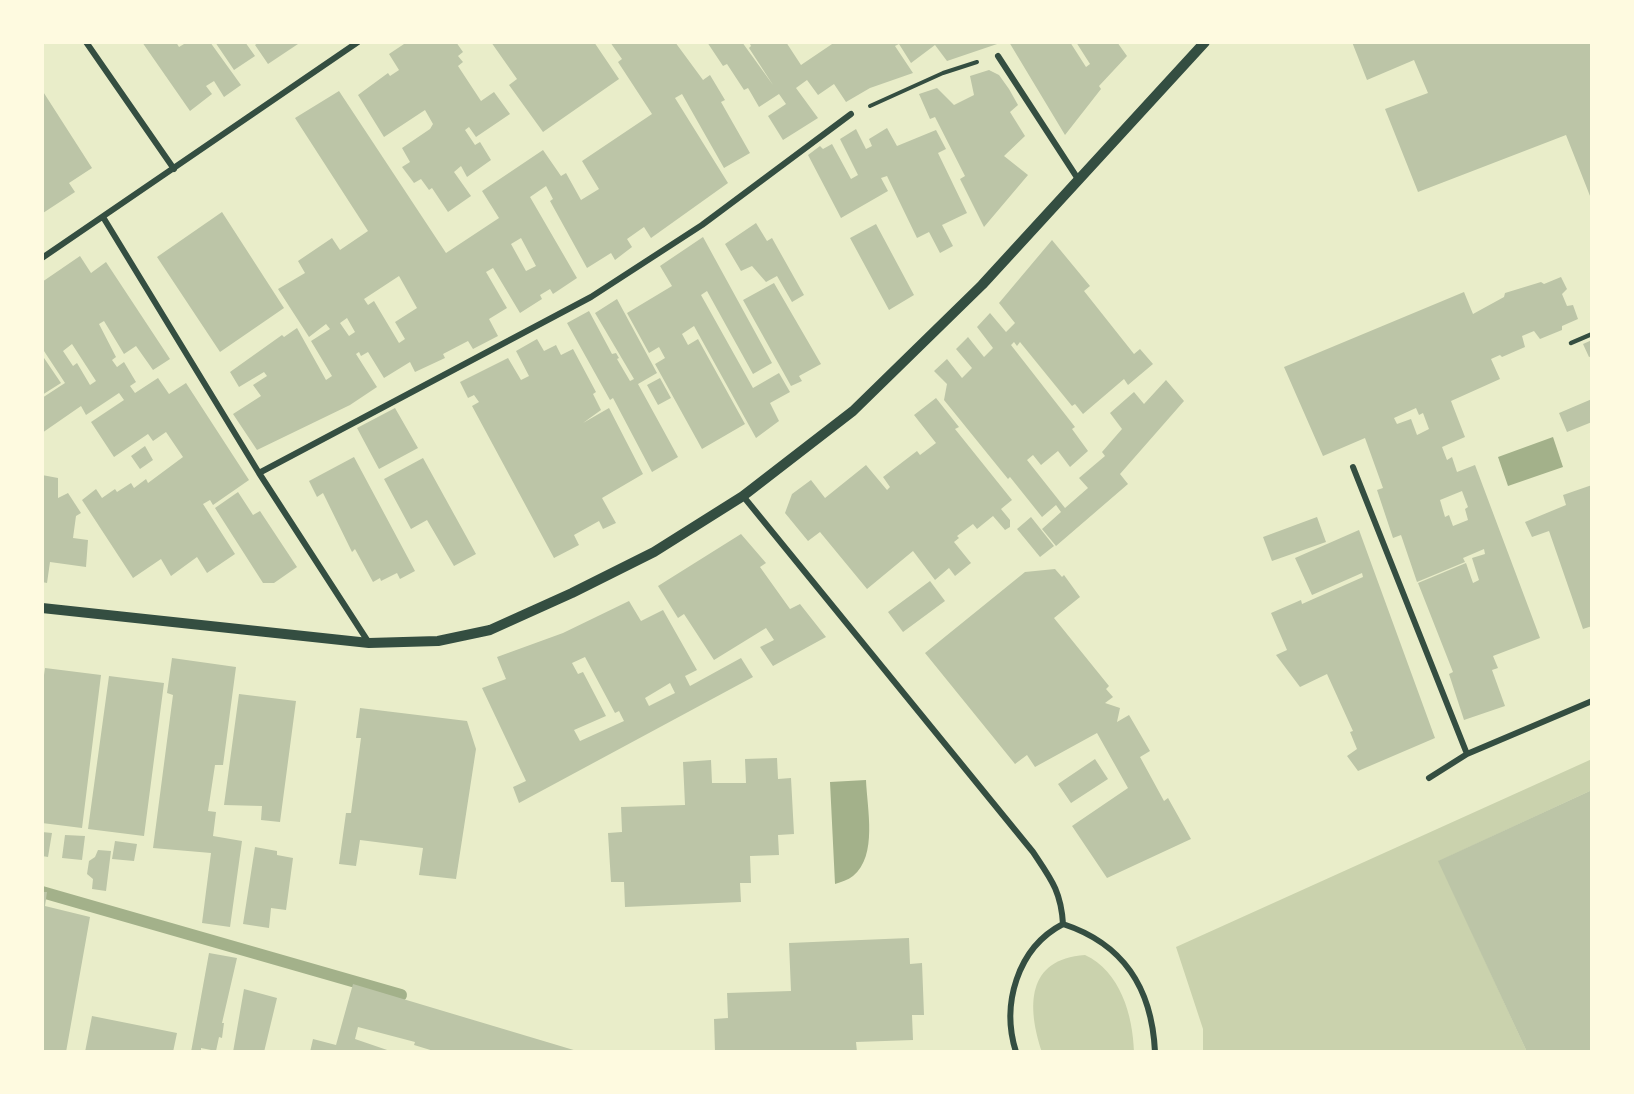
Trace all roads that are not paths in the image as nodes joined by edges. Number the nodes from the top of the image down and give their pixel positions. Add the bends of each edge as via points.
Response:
1 (86, 42) edge
2 (358, 42) edge
3 (1205, 42) edge
4 (998, 56) road end
5 (851, 114) road end
6 (174, 169) junction
7 (1078, 179) junction
8 (103, 217) junction
9 (42, 258) edge
10 (1592, 334) edge
11 (1571, 344) dead end
12 (1353, 467) dead end
13 (259, 473) junction
14 (743, 496) junction
15 (42, 608) edge
16 (369, 643) junction
17 (1592, 701) edge
18 (1467, 754) junction
19 (1429, 778) dead end
20 (1063, 924) junction
21 (1016, 1052) edge
22 (1155, 1052) edge

1 - 6 street
2 - 6 street
3 - 7 street
4 - 7 street
5 - 13 street via 702,225 591,297
6 - 8 street
7 - 14 street via 982,285 853,411
8 - 9 street
8 - 13 street
10 - 11 lane
12 - 18 street
13 - 16 street
14 - 16 street via 654,552 490,630 438,641
14 - 20 street via 1033,852 1056,886
15 - 16 street
17 - 18 street
18 - 19 street
20 - 21 street via 1034,947 1017,979 1009,1003 1009,1026
20 - 22 street via 1107,945 1130,969 1140,985 1153,1025

